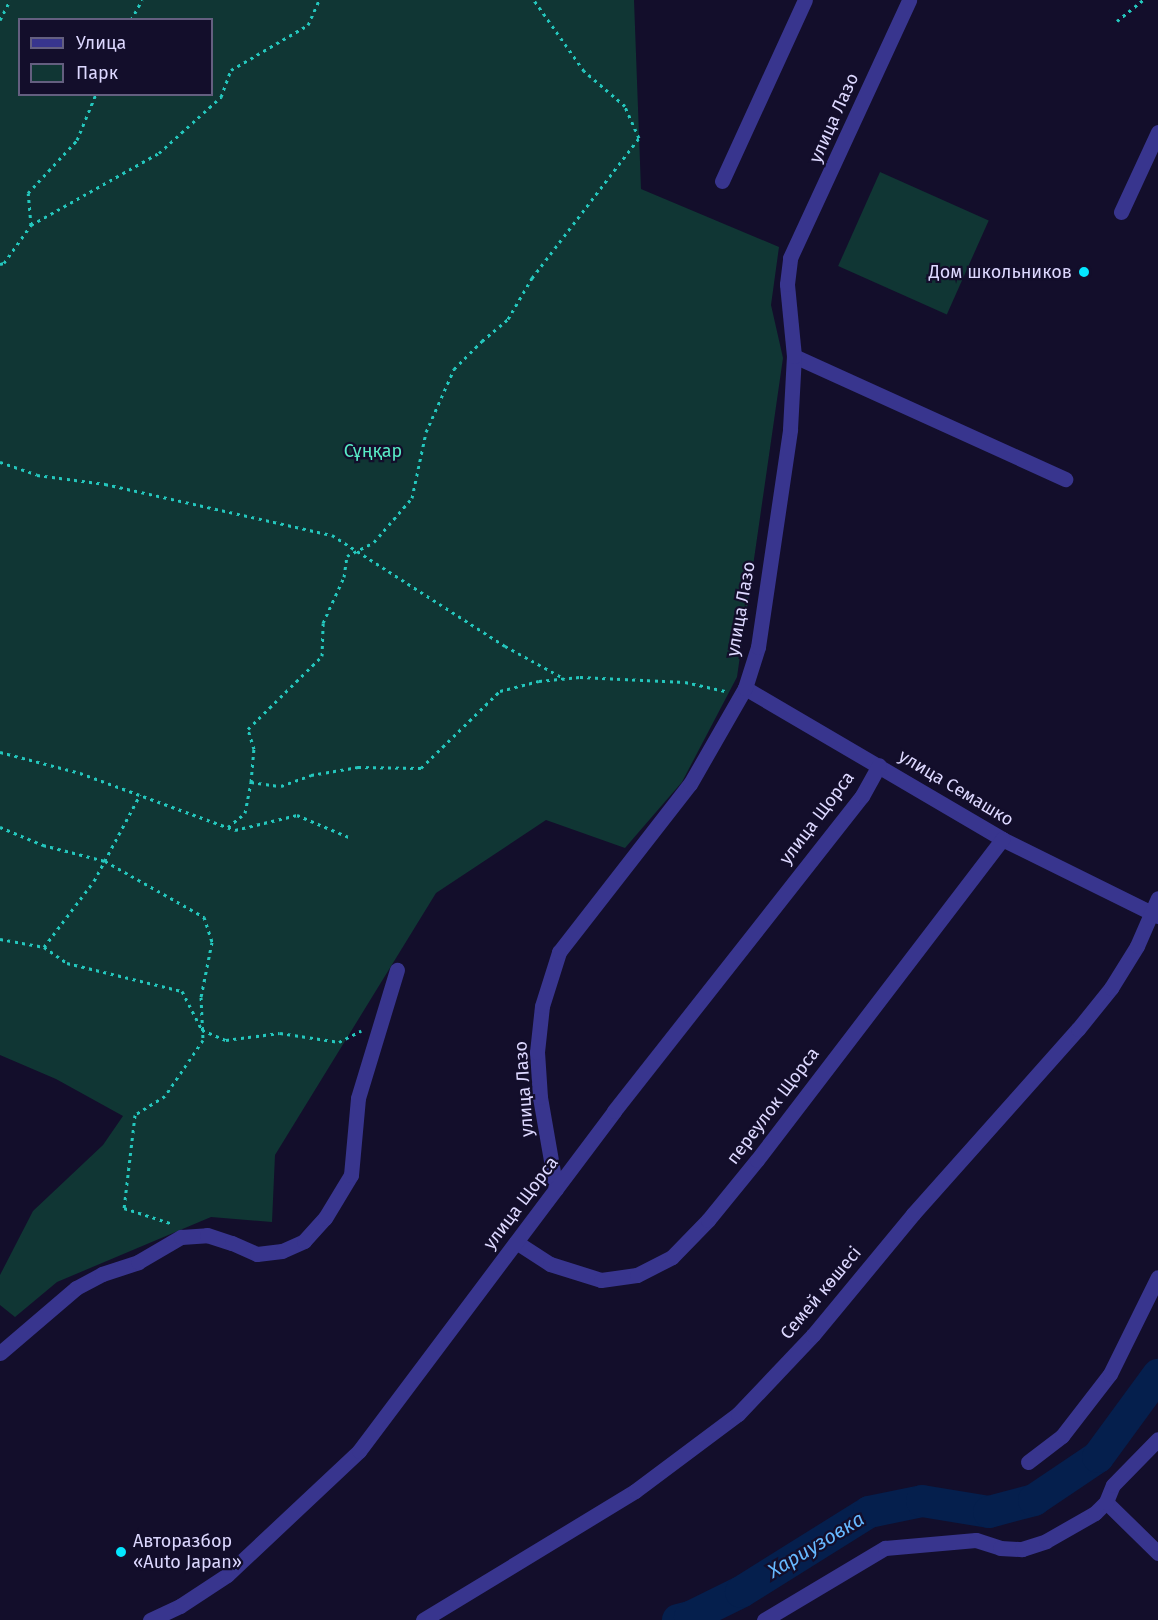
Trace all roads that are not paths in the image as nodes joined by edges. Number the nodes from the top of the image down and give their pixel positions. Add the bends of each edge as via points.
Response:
1 (805, 0) edge
2 (909, 0) edge
3 (1158, 132) edge
4 (722, 181) dead end
5 (1121, 212) dead end
6 (794, 356) junction
7 (1065, 479) dead end
8 (743, 692) junction
9 (879, 765) junction
10 (1002, 839) junction
11 (1156, 909) edge
12 (397, 970) dead end
13 (556, 1189) junction
14 (516, 1242) junction
15 (1158, 1277) edge
16 (0, 1353) edge
17 (1158, 1439) edge
18 (1028, 1462) dead end
19 (1106, 1502) junction
20 (1158, 1553) edge
21 (150, 1620) edge
22 (423, 1620) edge
23 (764, 1620) edge

1 - 4 street
2 - 6 street, улица Лазо via 790,258 787,284
3 - 5 street
6 - 7 street
6 - 8 street, улица Лазо via 790,429 758,647
8 - 9 street, улица Семашко
8 - 13 street, улица Лазо via 690,784 559,952 542,1006 537,1053 540,1097
9 - 10 street, улица Семашко
9 - 13 street, улица Щорса via 862,796
10 - 11 street, улица Семашко
10 - 14 street, переулок Щорса via 757,1160 672,1257 637,1275 601,1280 550,1264
11 - 22 street, Семей көшесі via 1111,988 1078,1029 913,1214 813,1335 738,1414 635,1491
12 - 16 street via 358,1098 351,1175 318,1226 304,1240 282,1251 256,1254 207,1235 181,1237 138,1262 76,1288
13 - 14 street, улица Щорса
14 - 21 street, улица Щорса via 359,1451 227,1575 180,1606
15 - 18 street via 1110,1374 1062,1436
17 - 19 street via 1113,1485
19 - 20 street
19 - 23 street via 1072,1527 1022,1549 1000,1548 976,1540 885,1548

